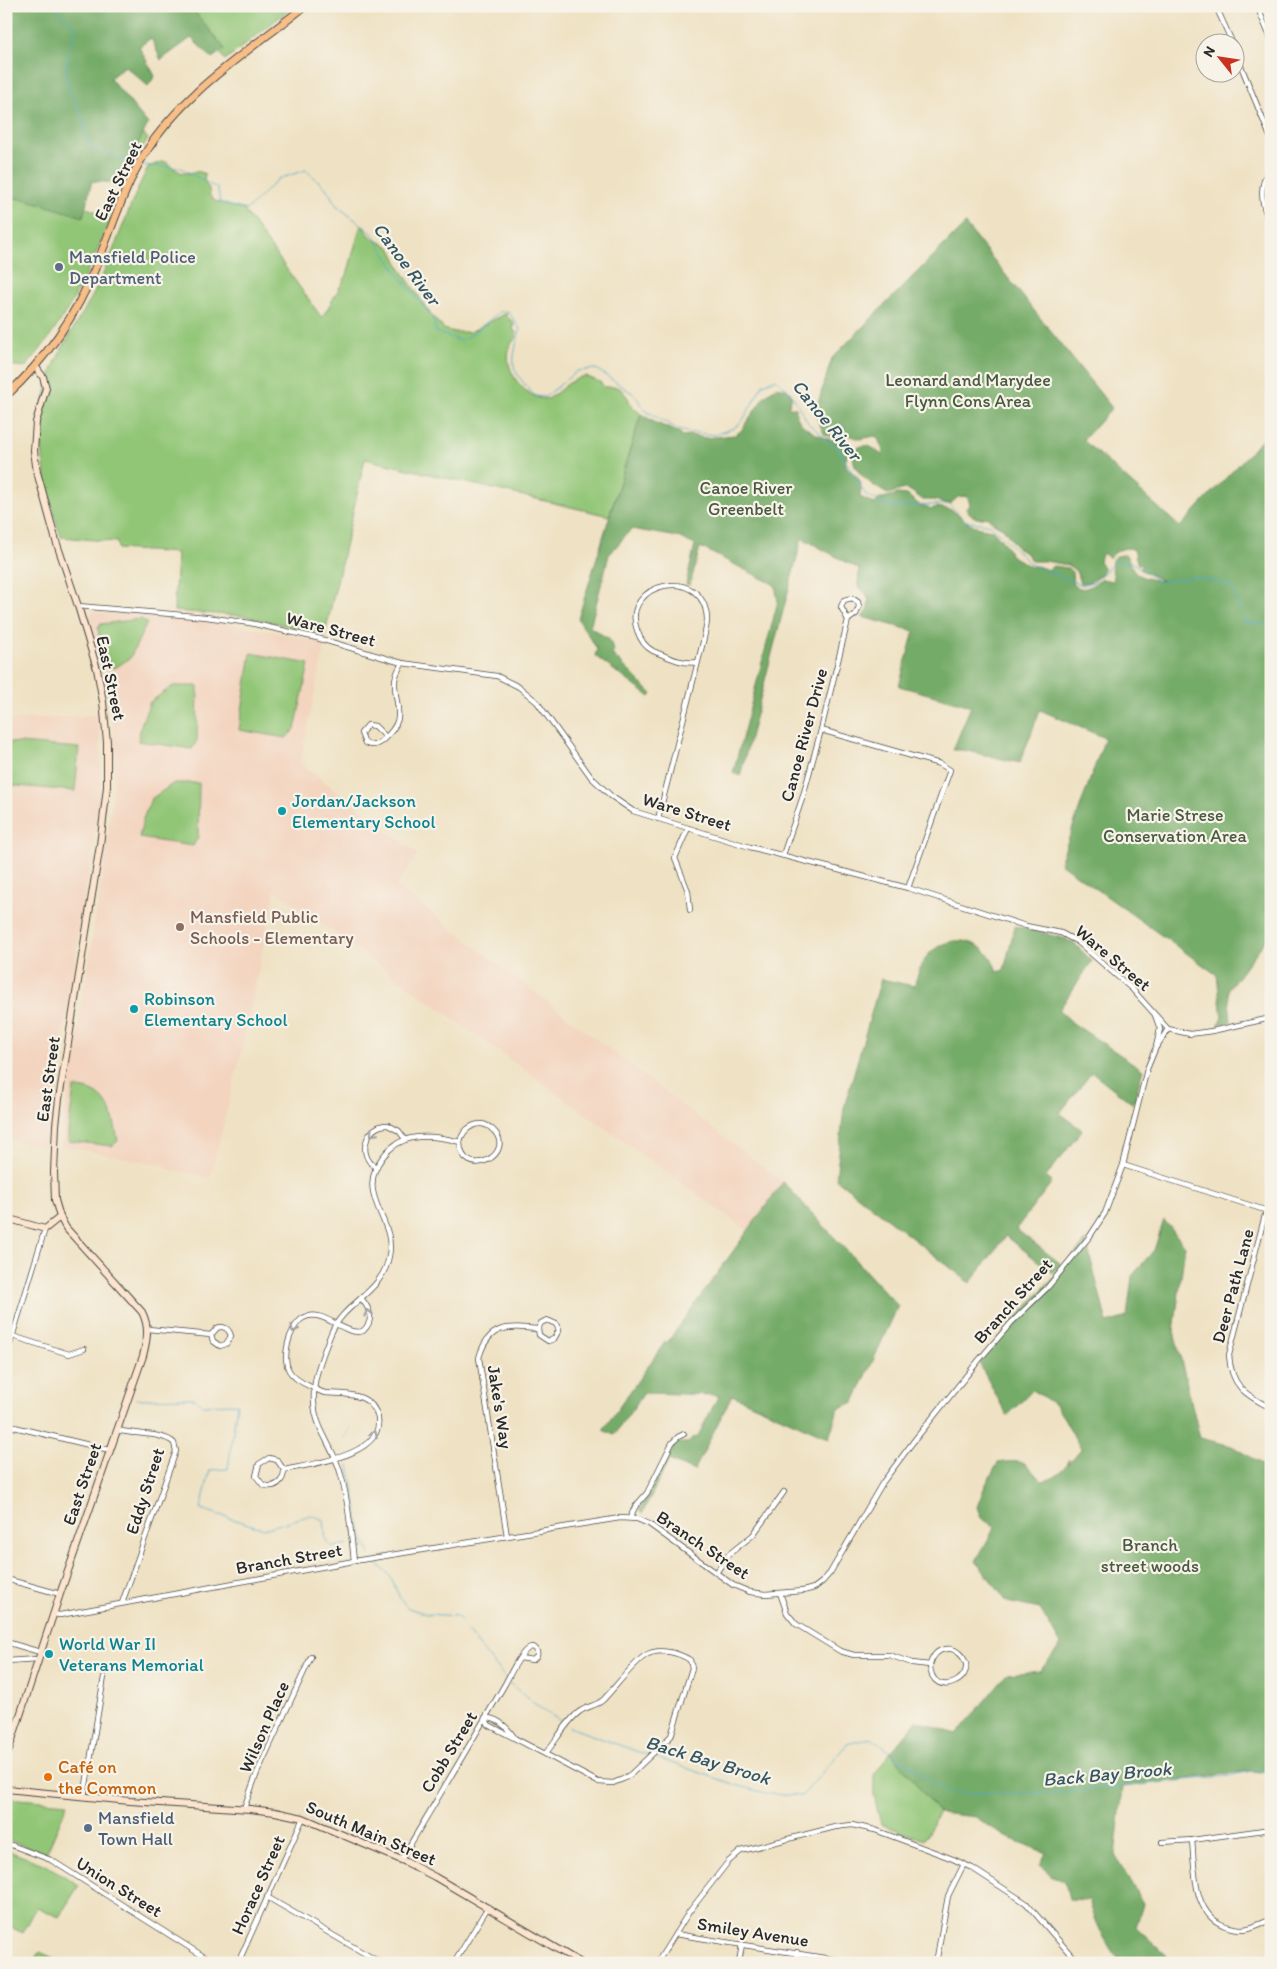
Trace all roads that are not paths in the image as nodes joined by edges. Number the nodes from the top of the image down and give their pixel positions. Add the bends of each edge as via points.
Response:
1 (305, 6) edge
2 (1221, 6) edge
3 (1257, 6) edge
4 (1227, 32) edge
5 (1271, 38) edge
6 (1244, 74) edge
7 (1271, 139) edge
8 (1271, 166) edge
9 (1271, 224) edge
10 (35, 366) junction
11 (6, 396) edge
12 (78, 606) junction
13 (848, 620) junction
14 (697, 662) junction
15 (402, 663) junction
16 (821, 730) junction
17 (386, 737) junction
18 (658, 819) junction
19 (688, 828) junction
20 (782, 855) junction
21 (908, 888) junction
22 (690, 910) dead end
23 (1155, 1015) junction
24 (1271, 1018) edge
25 (1168, 1028) junction
26 (1156, 1047) junction
27 (405, 1139) junction
28 (460, 1142) junction
29 (1123, 1165) junction
30 (376, 1167) junction
31 (1269, 1212) edge
32 (60, 1217) junction
33 (6, 1218) edge
34 (45, 1229) junction
35 (361, 1298) junction
36 (335, 1324) junction
37 (148, 1329) junction
38 (538, 1329) junction
39 (6, 1334) edge
40 (211, 1335) junction
41 (12, 1336) junction
42 (84, 1349) dead end
43 (6, 1357) edge
44 (313, 1388) junction
45 (1271, 1408) edge
46 (6, 1425) edge
47 (117, 1430) junction
48 (684, 1434) dead end
49 (110, 1450) junction
50 (334, 1459) junction
51 (284, 1470) junction
52 (784, 1492) dead end
53 (630, 1518) junction
54 (506, 1536) junction
55 (354, 1561) junction
56 (716, 1573) junction
57 (6, 1579) edge
58 (780, 1593) junction
59 (60, 1594) junction
60 (122, 1603) junction
61 (53, 1614) junction
62 (6, 1642) edge
63 (40, 1652) junction
64 (311, 1657) dead end
65 (520, 1658) dead end
66 (38, 1659) junction
67 (6, 1661) edge
68 (930, 1665) junction
69 (104, 1677) dead end
70 (486, 1718) junction
71 (546, 1754) junction
72 (6, 1758) edge
73 (6, 1789) edge
74 (84, 1797) junction
75 (244, 1808) junction
76 (303, 1818) junction
77 (1271, 1829) edge
78 (1192, 1840) junction
79 (1162, 1842) dead end
80 (6, 1843) edge
81 (401, 1860) junction
82 (964, 1864) junction
83 (267, 1897) junction
84 (488, 1907) junction
85 (1271, 1920) edge
86 (676, 1934) junction
87 (742, 1944) junction
88 (797, 1952) junction
89 (214, 1963) edge
90 (238, 1963) edge
91 (381, 1963) edge
92 (454, 1963) edge
93 (582, 1963) edge
94 (656, 1963) edge
95 (739, 1963) edge
96 (795, 1963) edge
97 (856, 1963) edge
98 (936, 1963) edge
99 (1078, 1963) edge

1 - 10 main road, East Street via 193,94 164,126 136,170 88,285 60,336
2 - 4 street via 1218,11
3 - 5 street
6 - 7 street
8 - 9 street via 1261,188 1266,216
10 - 11 main road, East Street
10 - 12 main road, East Street via 46,388 36,422 34,452 37,472
12 - 15 street, Ware Street via 250,623 323,639
12 - 32 main road, East Street via 101,687 108,762 100,845 59,1099 54,1172 55,1200
13 - 13 street, Canoe River Drive via 841,607 844,600 852,598 858,602 859,608
13 - 16 street, Canoe River Drive
14 - 14 street via 707,620 704,605 694,592 685,587 665,585 650,591 636,614 641,640 650,649 664,655
14 - 18 street
15 - 17 street via 395,684 399,712 397,723
15 - 18 street, Ware Street via 488,674 519,686 537,702 591,777 633,811
16 - 20 street, Canoe River Drive
16 - 21 street via 940,764 950,770
17 - 17 street via 370,746 365,744 362,733 368,725 375,726
18 - 19 street, Ware Street
19 - 20 street, Ware Street
19 - 22 street via 676,860 688,891
20 - 21 street, Ware Street
21 - 23 street, Ware Street via 1072,938 1132,989
23 - 25 street, Ware Street
23 - 26 street, Branch Street via 1160,1029
24 - 25 street via 1190,1034
25 - 26 street, Branch Street
26 - 29 street, Branch Street via 1141,1091
27 - 28 street via 441,1138
27 - 30 street via 388,1151
27 -> 30 street via 393,1126 380,1126 371,1132 364,1151 369,1162
28 - 28 street via 466,1157 480,1163 491,1159 499,1145 494,1131 481,1125 467,1129
29 - 31 street
29 - 58 street, Branch Street via 1096,1228 1047,1288 979,1360 883,1482 827,1577 811,1589
30 - 35 street via 373,1189 391,1245 383,1273
31 - 45 street, Deer Path Lane via 1229,1355 1238,1386
32 - 34 main road
32 - 37 main road, East Street via 86,1252 138,1306
33 - 34 main road
34 - 41 street
35 - 36 street
36 -> 35 street via 357,1332 366,1328 371,1316
36 - 44 street via 315,1373
36 -> 44 street via 319,1316 308,1316 299,1320 290,1338 286,1360 288,1371 296,1380
37 - 40 street
37 - 47 main road, East Street via 143,1356
38 - 38 street, Jake's Way via 539,1336 548,1340 554,1339 559,1330 554,1321 547,1320
38 - 54 street, Jake's Way via 501,1328 484,1343 479,1358
39 - 41 street
40 - 40 street via 223,1327 231,1336 229,1342 220,1346
41 - 42 street via 68,1354
41 - 43 street
44 - 50 street via 314,1411
50 -> 44 street via 362,1448 372,1440 378,1425 376,1411 361,1397 322,1393
46 - 49 street
47 - 49 main road, East Street
47 - 60 street, Eddy Street via 134,1435 166,1437 174,1443 176,1451
48 - 53 street via 672,1443
49 - 59 main road, East Street
50 - 51 street
50 - 55 street via 342,1480
51 - 51 street via 281,1481 271,1486 263,1485 256,1476 257,1467 265,1459 278,1460
52 - 56 street via 753,1536 729,1554
53 - 54 street, Branch Street
53 - 56 street, Branch Street via 649,1524
54 - 55 street, Branch Street
55 - 60 street, Branch Street
56 - 58 street, Branch Street via 744,1591
57 - 59 street
58 - 68 street via 787,1613 796,1624 840,1651 854,1655 889,1655
59 - 61 main road, East Street
60 - 61 street, Branch Street
61 - 63 main road, East Street
62 - 63 street
63 - 66 main road, East Street
64 - 75 street, Wilson Place
65 - 70 street, Cobb Street
66 - 67 street
66 - 72 main road, East Street
68 - 68 street via 935,1679 945,1684 959,1681 966,1668 963,1657 951,1649 937,1652
69 - 74 street
70 - 71 street via 489,1725
70 - 81 street, Cobb Street
71 - 71 street via 582,1710 599,1704 648,1654 673,1652 690,1660 692,1668 671,1736 622,1779 613,1783 590,1779
73 - 74 main road, South Main Street
74 - 75 main road, South Main Street
75 - 76 main road, South Main Street
76 - 81 main road, South Main Street
76 - 83 street, Horace Street
77 - 78 street
78 - 79 street
78 - 85 street via 1200,1901 1211,1918 1224,1926 1240,1929
80 - 89 street, Union Street via 51,1860
81 - 84 main road, South Main Street
82 - 86 street via 852,1825 751,1847 741,1850 728,1862
82 - 98 street via 948,1896
82 - 99 street via 1026,1903
83 - 90 street, Horace Street
83 - 91 street
84 - 92 street
84 - 93 main road, South Main Street
86 - 87 street, Smiley Avenue
86 - 94 street
87 - 88 street, Smiley Avenue
87 - 95 street
88 - 96 street
88 - 97 street, Smiley Avenue

